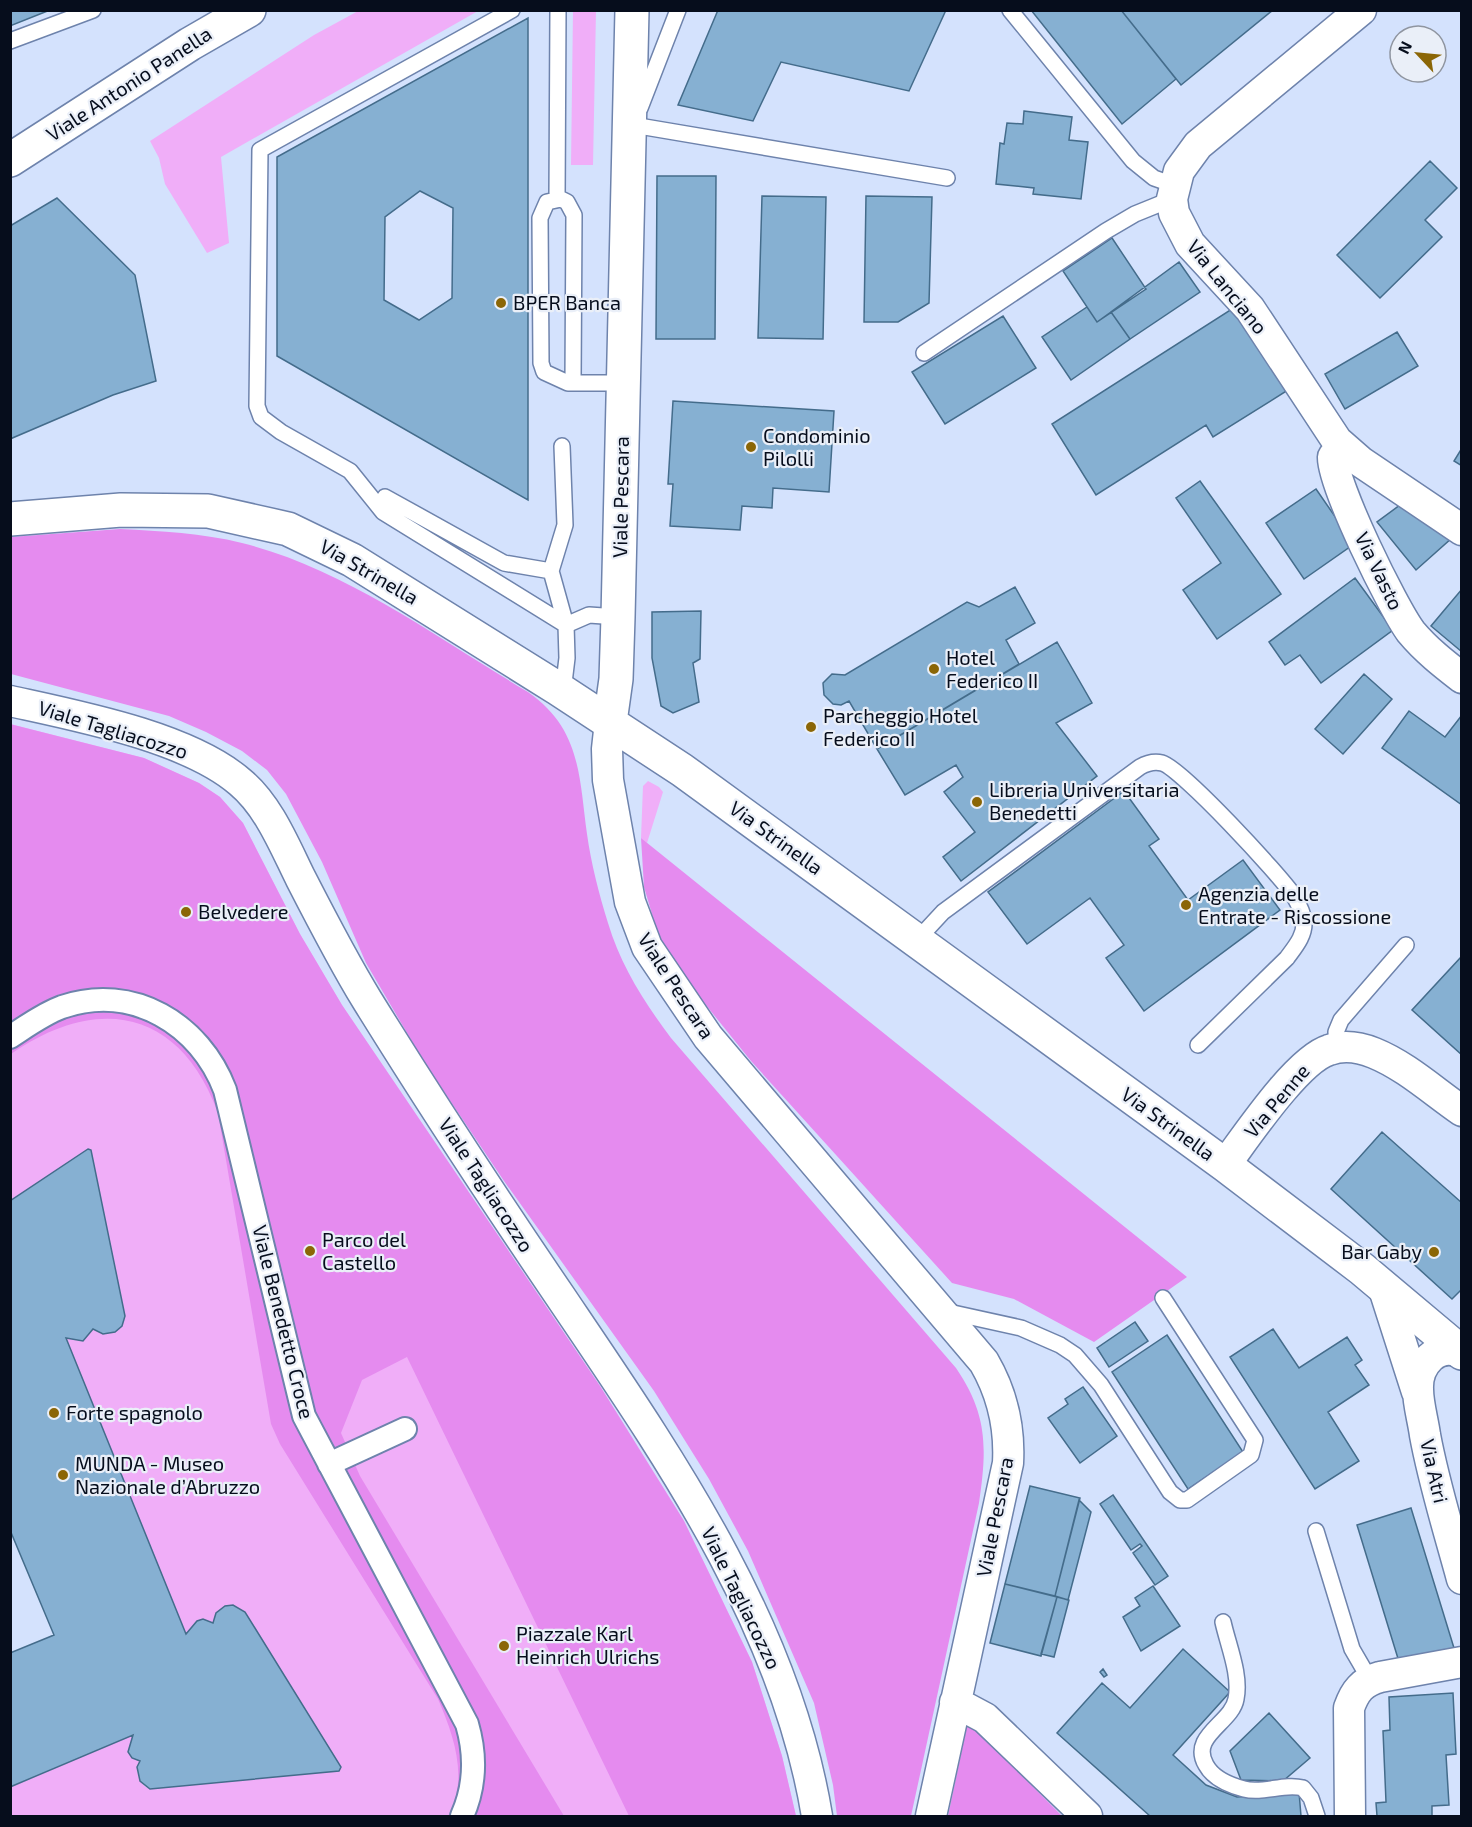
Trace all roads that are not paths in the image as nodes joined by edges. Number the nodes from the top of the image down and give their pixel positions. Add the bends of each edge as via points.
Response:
1 (93, 10) edge
2 (512, 10) edge
3 (558, 10) edge
4 (632, 10) edge
5 (678, 10) edge
6 (1010, 10) edge
7 (1361, 10) edge
8 (247, 11) edge
9 (10, 41) edge
10 (631, 132) junction
11 (10, 159) edge
12 (947, 178) dead end
13 (1173, 192) junction
14 (557, 199) junction
15 (924, 353) dead end
16 (573, 382) junction
17 (623, 383) junction
18 (562, 446) dead end
19 (1341, 446) junction
20 (385, 497) dead end
21 (10, 519) edge
22 (1461, 530) edge
23 (551, 571) junction
24 (618, 617) junction
25 (566, 625) junction
26 (1461, 678) edge
27 (562, 691) junction
28 (10, 701) edge
29 (610, 722) junction
30 (917, 940) junction
31 (1406, 945) dead end
32 (10, 1037) edge
33 (1198, 1045) dead end
34 (1337, 1048) junction
35 (1461, 1111) edge
36 (1225, 1165) junction
37 (1383, 1286) junction
38 (1163, 1298) dead end
39 (942, 1311) junction
40 (1429, 1325) junction
41 (1461, 1353) edge
42 (1417, 1367) junction
43 (405, 1429) dead end
44 (328, 1464) junction
45 (1316, 1531) dead end
46 (1461, 1579) edge
47 (1223, 1622) dead end
48 (1461, 1662) edge
49 (1370, 1680) junction
50 (956, 1702) junction
51 (462, 1816) edge
52 (817, 1816) edge
53 (931, 1816) edge
54 (1087, 1816) edge
55 (1317, 1816) edge
56 (1350, 1816) edge

1 - 9 lane
2 - 25 lane via 260,150 257,406 261,417 281,432 350,471 383,512
3 - 14 lane
4 - 10 main road, Viale Pescara
5 - 10 lane
6 - 13 lane via 1133,161
7 - 13 street via 1198,145 1179,171
8 - 11 main road, Viale Antonio Panella
10 - 12 lane
10 - 17 main road, Viale Pescara
13 - 15 lane via 1106,231
13 - 19 street, Via Lanciano via 1174,213 1190,244 1250,309
14 - 16 lane via 567,202 574,214
14 - 16 lane via 547,202 540,218 541,363 549,375
16 - 17 lane
17 - 24 main road, Viale Pescara
18 - 23 lane via 565,525
19 - 22 street, Via Lanciano
19 - 26 street, Via Vasto via 1334,457 1336,476 1395,606 1424,647
20 - 23 lane via 504,563
21 - 27 main road, Via Strinella via 179,508 236,515 288,529 398,587
23 - 25 lane
24 - 25 lane via 589,615
24 - 29 main road, Viale Pescara
25 - 27 lane
27 - 29 main road, Via Strinella
28 - 52 street, Viale Tagliacozzo via 108,725 172,746 229,774 254,797 363,994 656,1441 719,1550 783,1686
29 - 30 main road, Via Strinella
29 - 39 street, Viale Pescara via 606,749 608,780 630,902 647,947 708,1038
30 - 33 lane via 943,912 1140,767 1161,763 1182,776 1271,868 1293,894 1304,924 1298,945 1287,958
30 - 36 main road, Via Strinella
31 - 34 lane via 1341,1020 1336,1032
32 - 44 street, Viale Benedetto Croce via 62,1007 105,1000 134,1003 161,1014 185,1030 205,1051 225,1090 304,1416
34 - 35 street via 1355,1048 1383,1057
34 - 36 street, Via Penne via 1320,1054 1304,1067
36 - 37 main road, Via Strinella
37 - 40 main road, Via Strinella
37 - 42 street, Via Atri
38 - 39 lane via 1255,1440 1251,1455 1244,1461 1194,1496 1180,1500 1170,1492 1101,1385 1075,1356 1021,1328
39 - 50 street, Viale Pescara via 991,1375 1009,1442 1008,1463
40 - 41 main road, Via Strinella
40 - 42 street, Via Atri via 1430,1343
41 - 42 street via 1442,1350
42 - 46 street, Via Atri via 1434,1477
43 - 44 street
44 - 51 street, Viale Benedetto Croce via 467,1724 473,1779
45 - 49 lane via 1352,1649
47 - 55 lane via 1237,1683 1236,1700 1211,1731 1203,1746 1202,1760 1209,1772 1222,1781 1246,1790 1303,1788
48 - 49 street
49 - 56 street via 1356,1691 1349,1708
50 - 53 street, Viale Pescara
50 - 54 street via 985,1718

